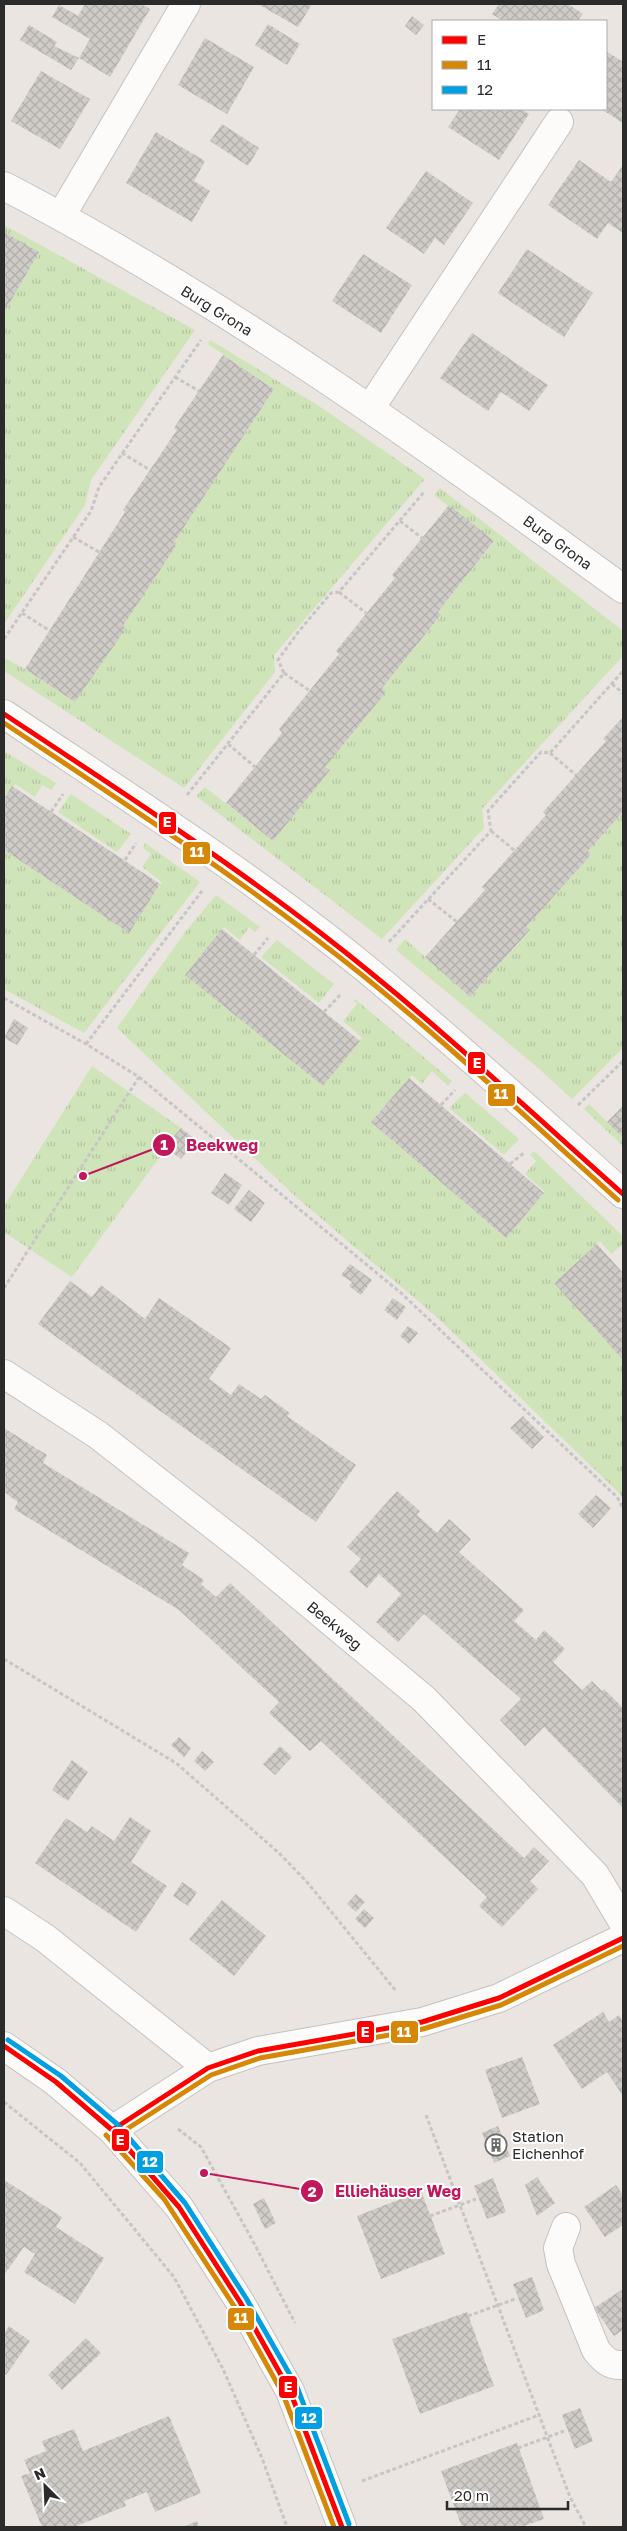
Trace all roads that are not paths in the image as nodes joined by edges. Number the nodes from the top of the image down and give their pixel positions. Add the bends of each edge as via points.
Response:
1 (186, 4) edge
2 (559, 122) dead end
3 (4, 186) edge
4 (61, 216) junction
5 (370, 407) junction
6 (623, 589) edge
7 (4, 714) edge
8 (623, 1194) edge
9 (4, 1374) edge
10 (4, 1911) edge
11 (623, 1922) edge
12 (623, 1938) edge
13 (4, 2046) edge
14 (208, 2068) junction
15 (112, 2130) junction
16 (566, 2227) dead end
17 (623, 2365) edge
18 (342, 2527) edge

1 - 4 street
2 - 5 street
3 - 4 street, Burg Grona
4 - 5 street, Burg Grona
5 - 6 street, Burg Grona
7 - 8 street via 166,821 365,968
9 - 11 street, Beekweg via 98,1435 249,1553 424,1699 595,1876
10 - 14 street via 46,1938
12 - 14 street via 499,1998 422,2022 258,2051
13 - 15 street via 56,2082
14 - 15 street
15 - 18 street via 170,2194 240,2302 290,2391
16 - 17 street via 558,2248 561,2264 596,2350 605,2362

